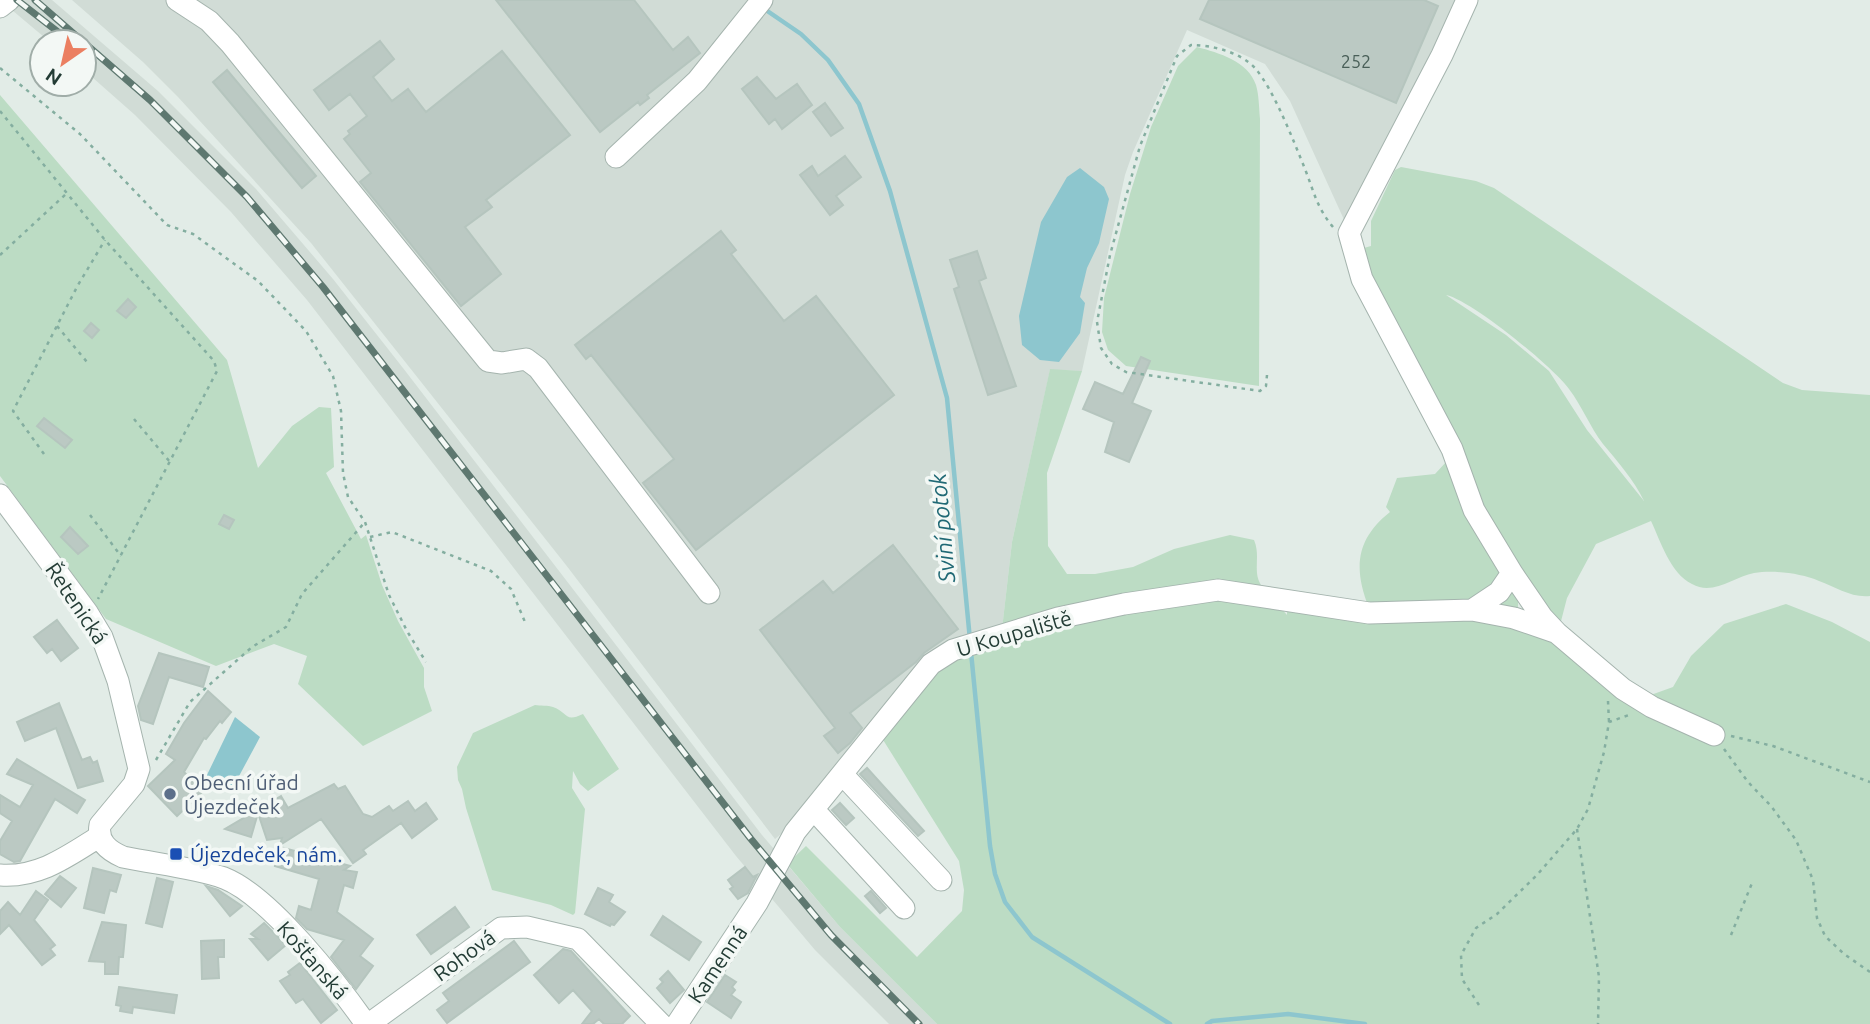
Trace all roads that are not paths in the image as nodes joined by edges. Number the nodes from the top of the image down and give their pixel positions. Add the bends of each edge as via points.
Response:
1 (9, 0) edge
2 (177, 0) edge
3 (762, 0) edge
4 (1467, 0) edge
5 (0, 7) edge
6 (616, 157) dead end
7 (0, 495) edge
8 (1512, 573) junction
9 (709, 593) dead end
10 (1472, 610) junction
11 (1557, 633) junction
12 (1714, 735) road end
13 (842, 774) junction
14 (814, 810) junction
15 (100, 836) junction
16 (0, 875) edge
17 (941, 880) dead end
18 (757, 903) joint
19 (904, 908) dead end
20 (367, 1024) edge
21 (661, 1024) edge
22 (677, 1024) edge

1 - 5 street
2 - 9 street via 209,21 230,43 488,361 526,359 538,368
3 - 6 street via 697,80
4 - 8 street via 1349,233 1362,279 1452,449 1474,510
7 - 15 street, Řetenická via 87,612 112,661 139,765 134,784 100,825
8 - 10 street via 1499,592
8 - 11 street
10 - 11 street, U Koupaliště
10 - 13 street, U Koupaliště via 1369,613 1218,590 1058,618 953,650 931,664
11 - 12 street via 1606,676 1652,707
13 - 14 street, U Koupaliště
13 - 17 street
14 - 18 street, U Koupaliště via 795,832
14 - 19 street
15 - 16 street via 44,869
15 - 20 street, Košťanská via 117,854 240,886 258,899 331,978
18 - 22 street, Kamenná
20 - 21 street, Rohová via 501,928 514,926 578,939

